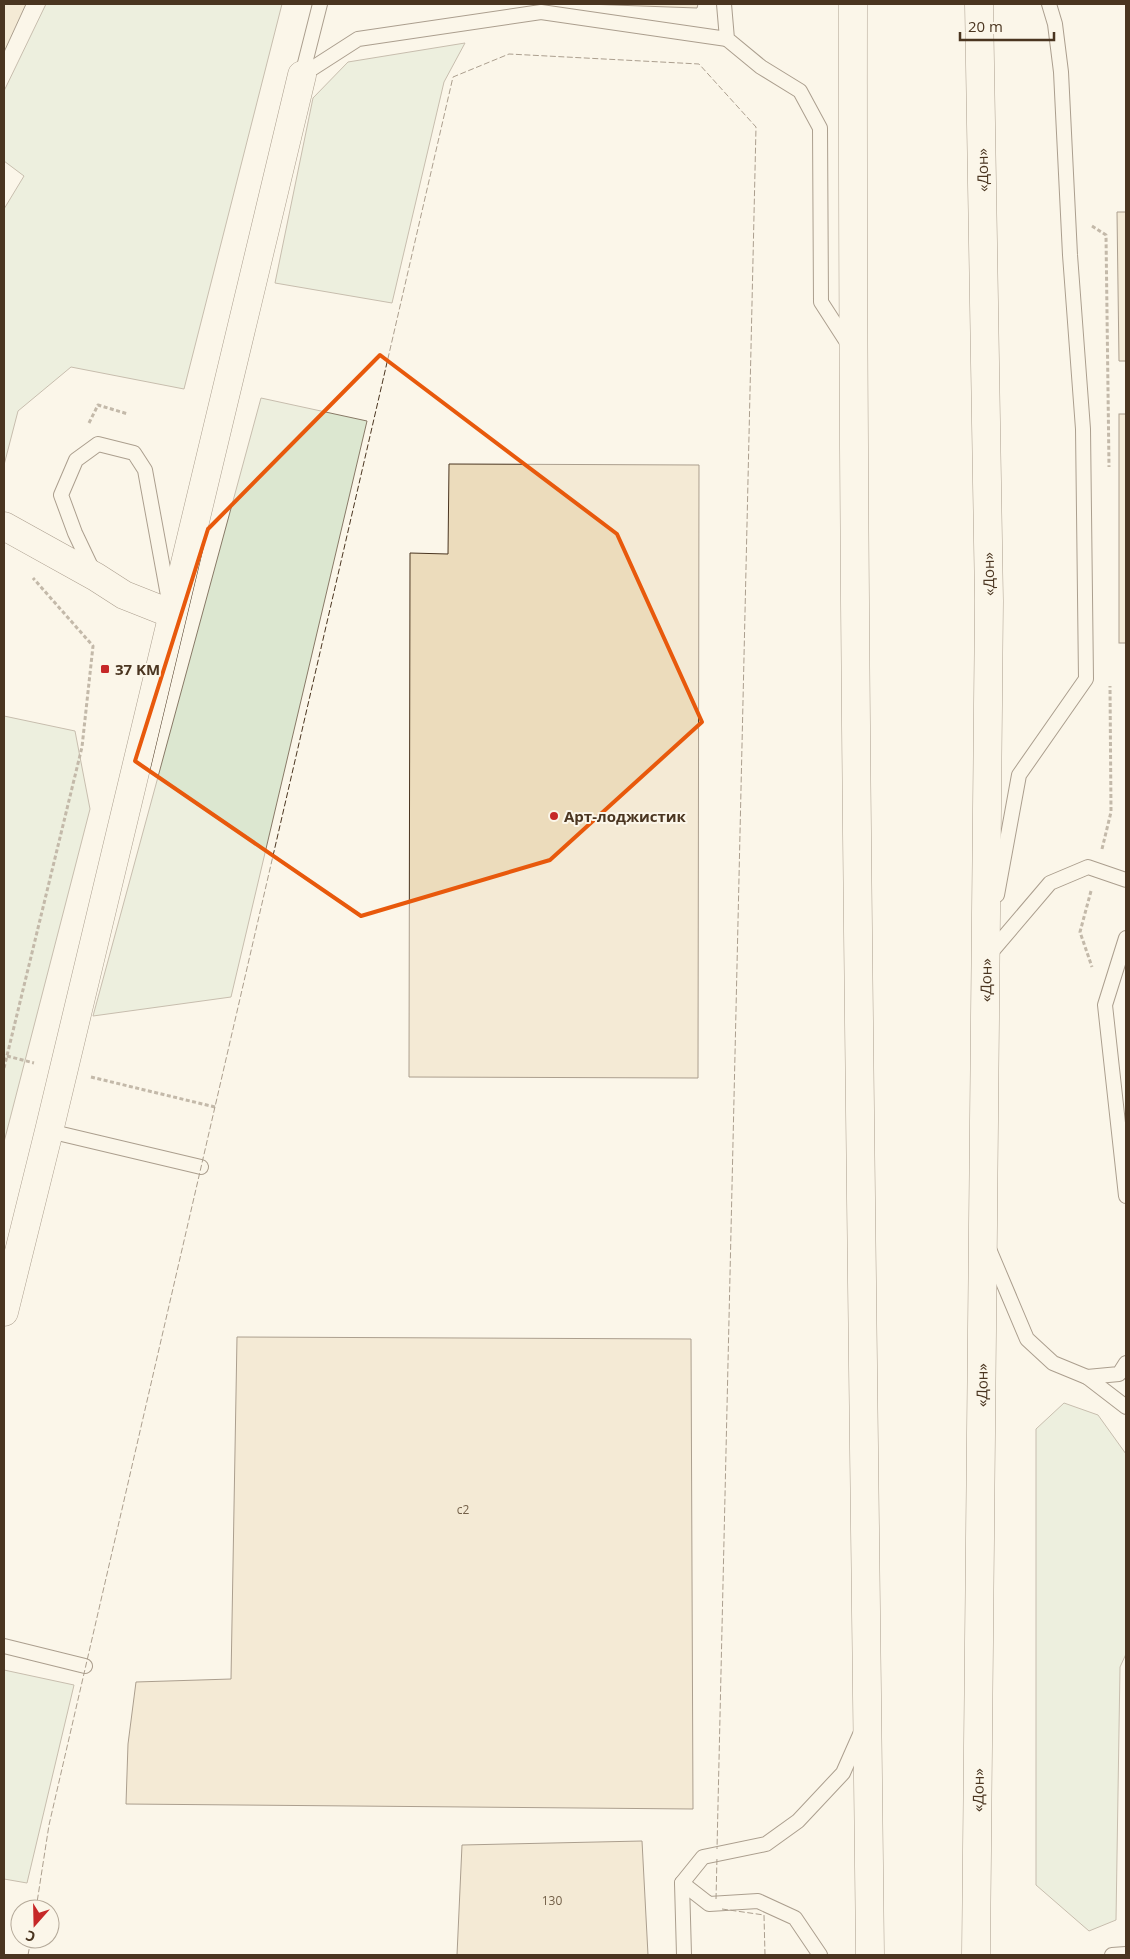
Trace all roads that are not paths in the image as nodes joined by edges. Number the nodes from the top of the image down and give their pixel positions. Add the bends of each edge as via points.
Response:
1 (320, 4) edge
2 (724, 4) edge
3 (853, 4) edge
4 (979, 4) edge
5 (1049, 4) edge
6 (727, 39) junction
7 (302, 75) junction
8 (852, 351) junction
9 (15, 532) edge
10 (96, 577) junction
11 (172, 614) junction
12 (1126, 880) edge
13 (1126, 938) edge
14 (985, 960) junction
15 (49, 1131) junction
16 (201, 1168) dead end
17 (1126, 1196) edge
18 (983, 1234) junction
19 (4, 1312) edge
20 (1126, 1363) edge
21 (1087, 1377) junction
22 (1126, 1407) edge
23 (4, 1646) edge
24 (85, 1666) dead end
25 (868, 1717) junction
26 (682, 1883) junction
27 (1126, 1954) edge
28 (684, 1955) edge
29 (820, 1955) edge
30 (870, 1955) edge
31 (976, 1955) edge
32 (1112, 1955) edge

1 - 7 lane
2 - 6 lane
3 - 8 main road
4 - 14 main road, «Дон» via 989,601
5 - 14 lane via 1062,72 1070,255 1083,429 1086,679 1019,775
6 - 7 lane via 541,12 358,39
6 - 8 lane via 761,67 800,91 820,128 821,302
7 - 11 main road
8 - 25 main road
9 - 10 main road
10 - 11 main road via 124,595
10 - 11 lane via 61,495 76,460 98,444 134,453 145,470
11 - 15 main road
12 - 14 lane via 1088,867 1050,883
13 - 17 lane via 1105,1005
14 - 18 main road, «Дон»
15 - 16 lane
15 - 19 main road
18 - 21 lane via 1027,1339 1052,1363
18 - 31 main road, «Дон»
20 - 21 lane via 1119,1374
21 - 22 lane
23 - 24 lane
25 - 26 lane via 843,1774 798,1821 766,1844 703,1857
25 - 30 main road
26 - 28 lane
26 - 29 lane via 709,1904 758,1901 795,1918
27 - 32 lane

